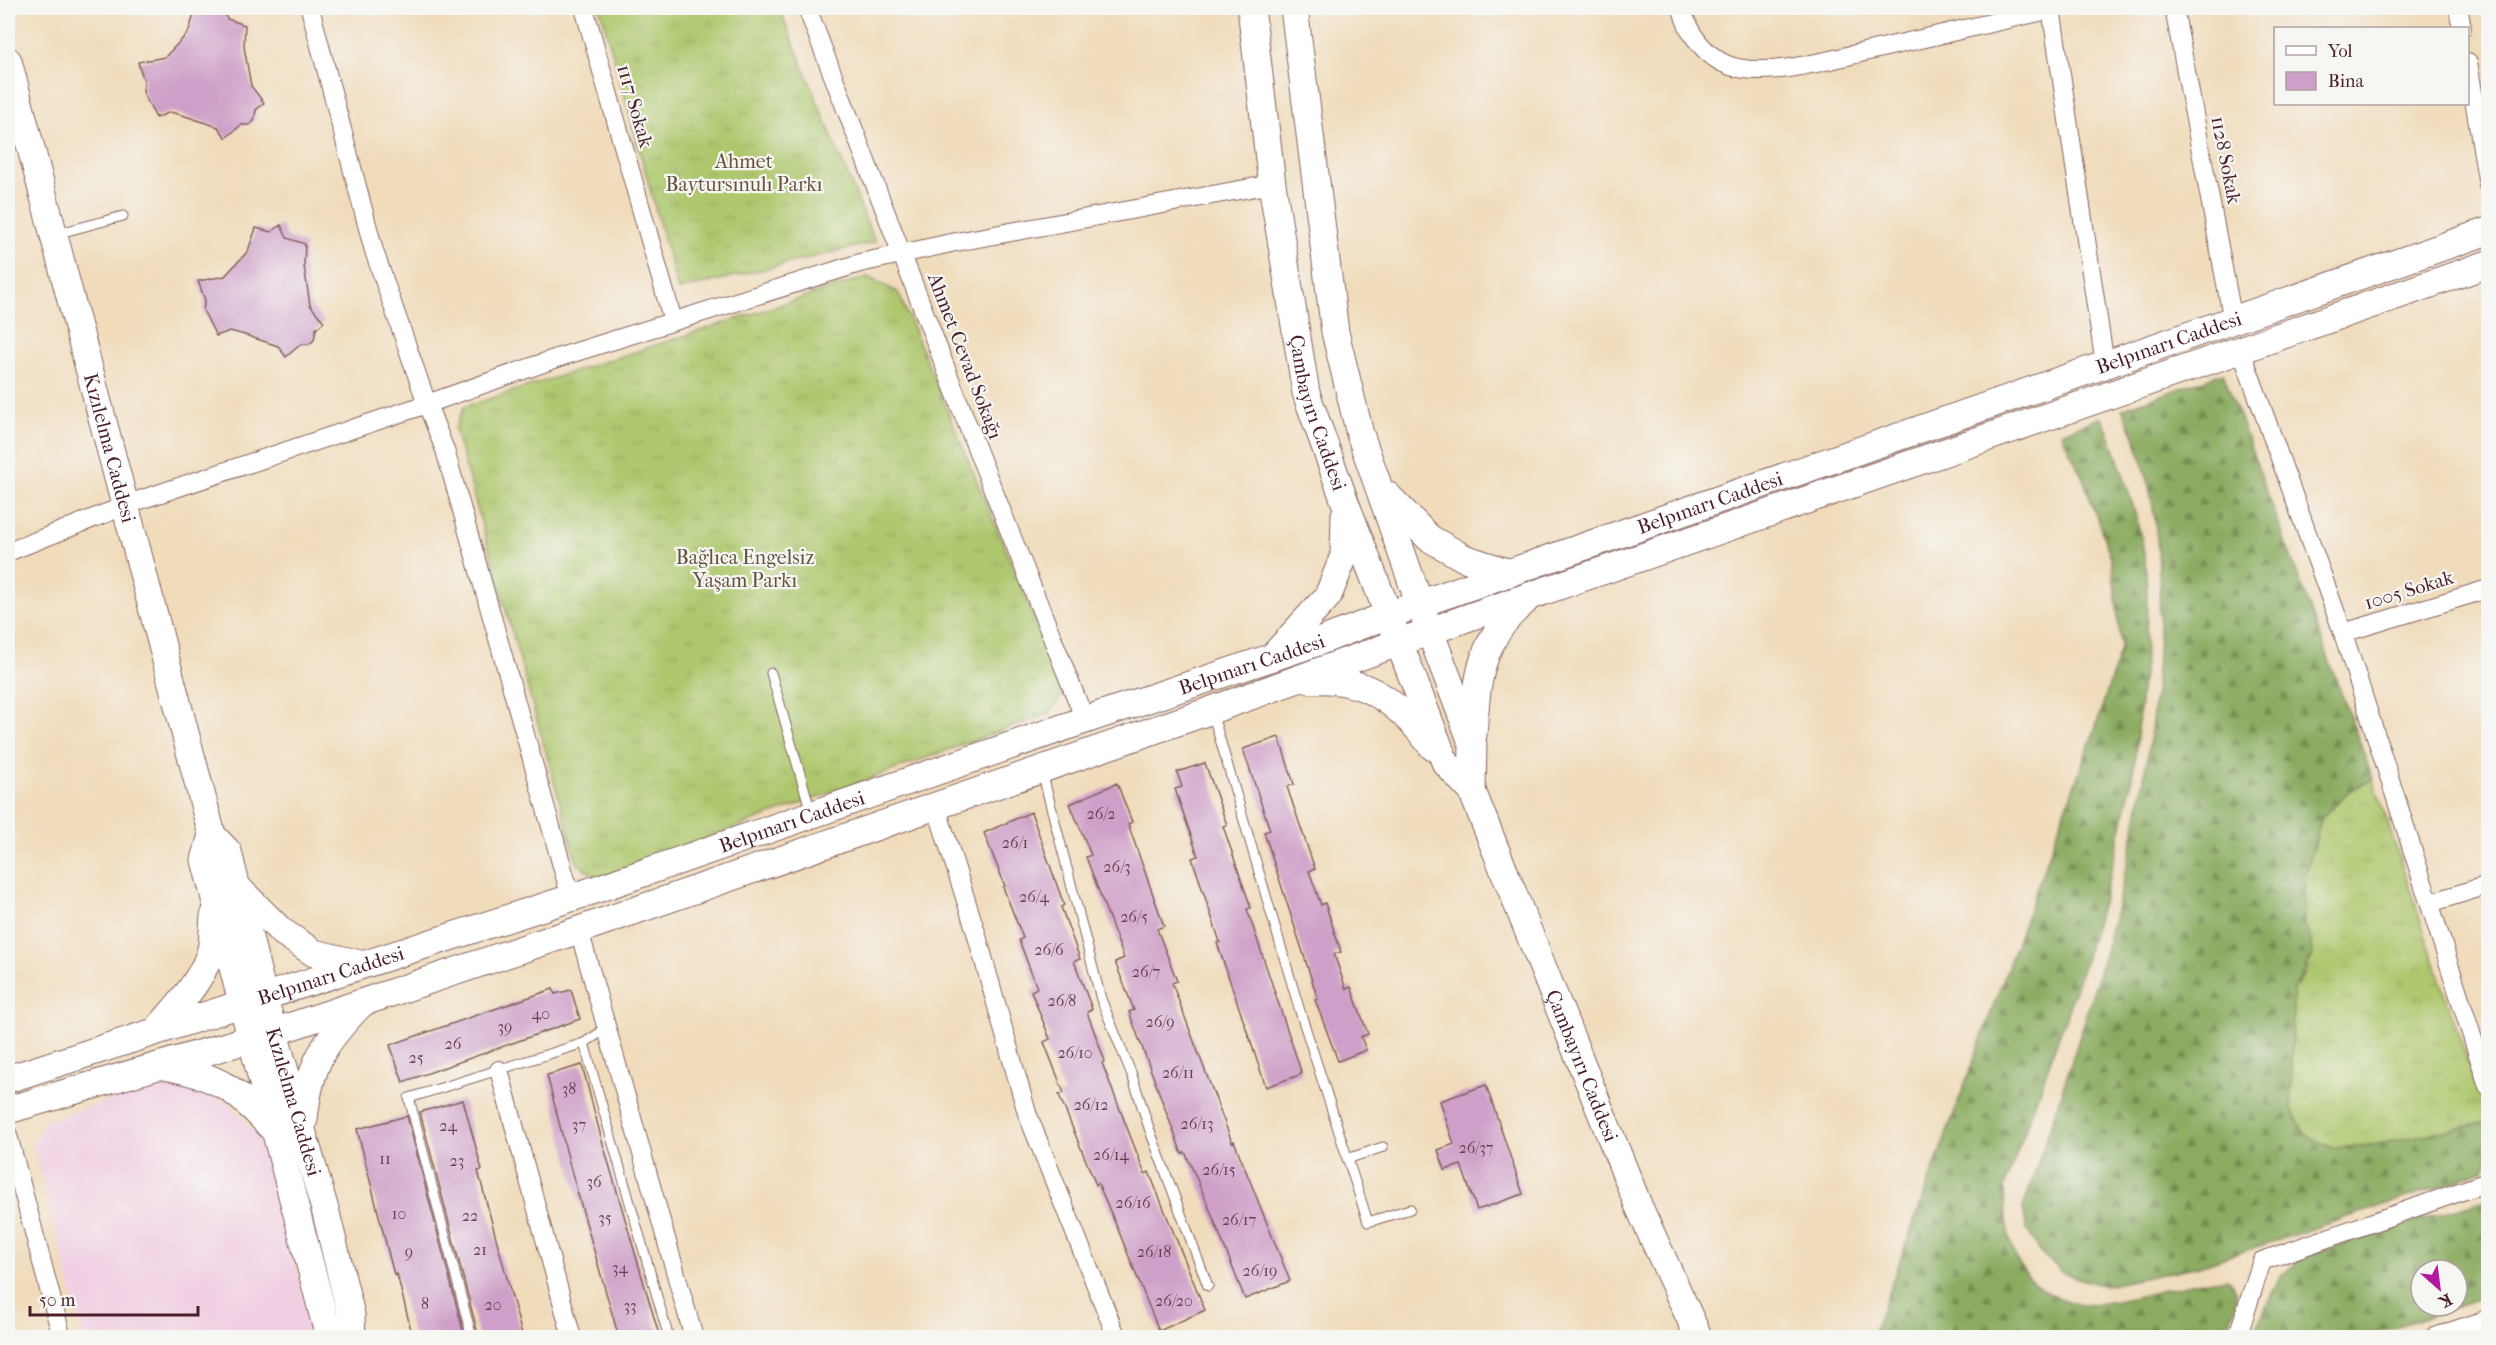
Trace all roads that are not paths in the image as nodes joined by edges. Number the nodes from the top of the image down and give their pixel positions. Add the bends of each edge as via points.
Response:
1 (310, 8) edge
2 (584, 8) edge
3 (807, 8) edge
4 (1251, 8) edge
5 (1294, 8) edge
6 (1682, 8) edge
7 (2051, 8) edge
8 (2175, 8) edge
9 (2458, 8) edge
10 (2462, 27) edge
11 (8, 61) edge
12 (2469, 68) edge
13 (1272, 184) junction
14 (2488, 185) edge
15 (123, 216) dead end
16 (2488, 231) edge
17 (52, 235) junction
18 (901, 253) junction
19 (2488, 264) edge
20 (673, 321) junction
21 (2233, 321) junction
22 (2241, 350) junction
23 (2105, 365) junction
24 (427, 404) junction
25 (1378, 483) junction
26 (1345, 502) junction
27 (125, 506) junction
28 (8, 552) edge
29 (1510, 573) junction
30 (2488, 590) edge
31 (1532, 595) junction
32 (1420, 605) junction
33 (1388, 615) junction
34 (1430, 631) junction
35 (2343, 633) junction
36 (1399, 642) junction
37 (1271, 658) junction
38 (771, 673) dead end
39 (1292, 681) junction
40 (1212, 710) junction
41 (1085, 720) junction
42 (1473, 745) junction
43 (1445, 762) junction
44 (1041, 769) junction
45 (1472, 791) junction
46 (936, 807) junction
47 (812, 815) junction
48 (2488, 885) edge
49 (226, 893) junction
50 (571, 898) junction
51 (2430, 903) junction
52 (579, 930) junction
53 (361, 964) junction
54 (253, 999) junction
55 (363, 1002) junction
56 (606, 1029) junction
57 (156, 1030) junction
58 (263, 1035) junction
59 (584, 1043) junction
60 (160, 1065) junction
61 (499, 1070) junction
62 (8, 1079) edge
63 (2488, 1086) edge
64 (8, 1110) edge
65 (289, 1131) junction
66 (8, 1135) edge
67 (1383, 1147) dead end
68 (1347, 1159) junction
69 (2488, 1182) edge
70 (1410, 1209) dead end
71 (1208, 1286) dead end
72 (2488, 1319) edge
73 (62, 1338) edge
74 (335, 1338) edge
75 (352, 1338) edge
76 (472, 1338) edge
77 (572, 1338) edge
78 (669, 1338) edge
79 (694, 1338) edge
80 (1117, 1338) edge
81 (1699, 1338) edge
82 (2237, 1338) edge
83 (2432, 1338) edge

1 - 24 street via 374,251
2 - 20 street, 1117 Sokak
3 - 18 street, Ahmet Cevad Sokağı
4 - 13 street, Çambayırı Caddesi
5 - 25 street, Çambayırı Caddesi via 1335,332 1360,434
6 - 7 street via 1696,39 1709,54 1735,68 1761,71 1826,61
7 - 23 street
8 - 21 street, 1128 Sokak
9 - 10 street
11 - 17 street, Kızılelma Caddesi
12 - 14 street
13 - 18 street
13 - 26 street, Çambayırı Caddesi via 1306,393
15 - 17 lane
16 - 21 street, Belpınarı Caddesi
17 - 27 street, Kızılelma Caddesi
18 - 20 street
18 - 41 street, Ahmet Cevad Sokağı
19 - 22 street, Belpınarı Caddesi
20 - 24 street
21 - 23 street, Belpınarı Caddesi
22 - 31 street, Belpınarı Caddesi
22 - 35 street
23 - 29 street, Belpınarı Caddesi
24 - 27 street
24 - 50 street via 446,450
25 - 29 street via 1429,538 1464,558
25 - 32 street, Çambayırı Caddesi
26 - 33 street, Çambayırı Caddesi
26 - 37 street via 1344,556 1328,596
27 - 28 street
27 - 49 street, Kızılelma Caddesi via 212,836 228,852
29 - 32 street, Belpınarı Caddesi
30 - 35 street, 1005 Sokak
31 - 34 street, Belpınarı Caddesi
31 - 42 street via 1494,633 1477,691
32 - 33 street, Belpınarı Caddesi
32 - 34 street, Çambayırı Caddesi
33 - 36 street, Çambayırı Caddesi
33 - 37 street, Belpınarı Caddesi
34 - 36 street, Belpınarı Caddesi
34 - 42 street, Çambayırı Caddesi
35 - 51 street
36 - 39 street, Belpınarı Caddesi
36 - 43 street, Çambayırı Caddesi
37 - 41 street, Belpınarı Caddesi
38 - 47 lane
39 - 40 street, Belpınarı Caddesi
39 - 43 street via 1333,678 1364,686 1419,729
40 - 44 street, Belpınarı Caddesi
40 - 68 lane
41 - 47 street, Belpınarı Caddesi
42 - 45 street, Çambayırı Caddesi
43 - 45 street, Çambayırı Caddesi
44 - 46 street, Belpınarı Caddesi
44 - 71 lane via 1101,999
45 - 81 street, Çambayırı Caddesi via 1639,1207
46 - 52 street, Belpınarı Caddesi
46 - 80 street via 1027,1113
47 - 50 street, Belpınarı Caddesi
48 - 51 street
49 - 53 street via 314,953
49 - 54 street, Kızılelma Caddesi
49 - 57 street via 201,972
50 - 53 street, Belpınarı Caddesi
51 - 63 street
52 - 55 street, Belpınarı Caddesi
52 - 56 street
53 - 54 street, Belpınarı Caddesi
54 - 57 street, Belpınarı Caddesi
54 - 58 street, Kızılelma Caddesi
55 - 58 street, Belpınarı Caddesi
55 - 65 street via 316,1061
56 - 59 lane
56 - 79 street
57 - 62 street, Belpınarı Caddesi
58 - 60 street, Belpınarı Caddesi
58 - 65 street, Kızılelma Caddesi
59 - 61 lane
59 - 78 lane
60 - 64 street, Belpınarı Caddesi
60 - 65 street via 225,1084
61 - 76 lane via 409,1098
61 - 77 street
65 - 74 street, Kızılelma Caddesi via 325,1322
65 - 75 street, Kızılelma Caddesi via 351,1315
66 - 73 street
67 - 68 lane
68 - 70 lane via 1368,1222
69 - 82 street via 2262,1261
72 - 83 street

